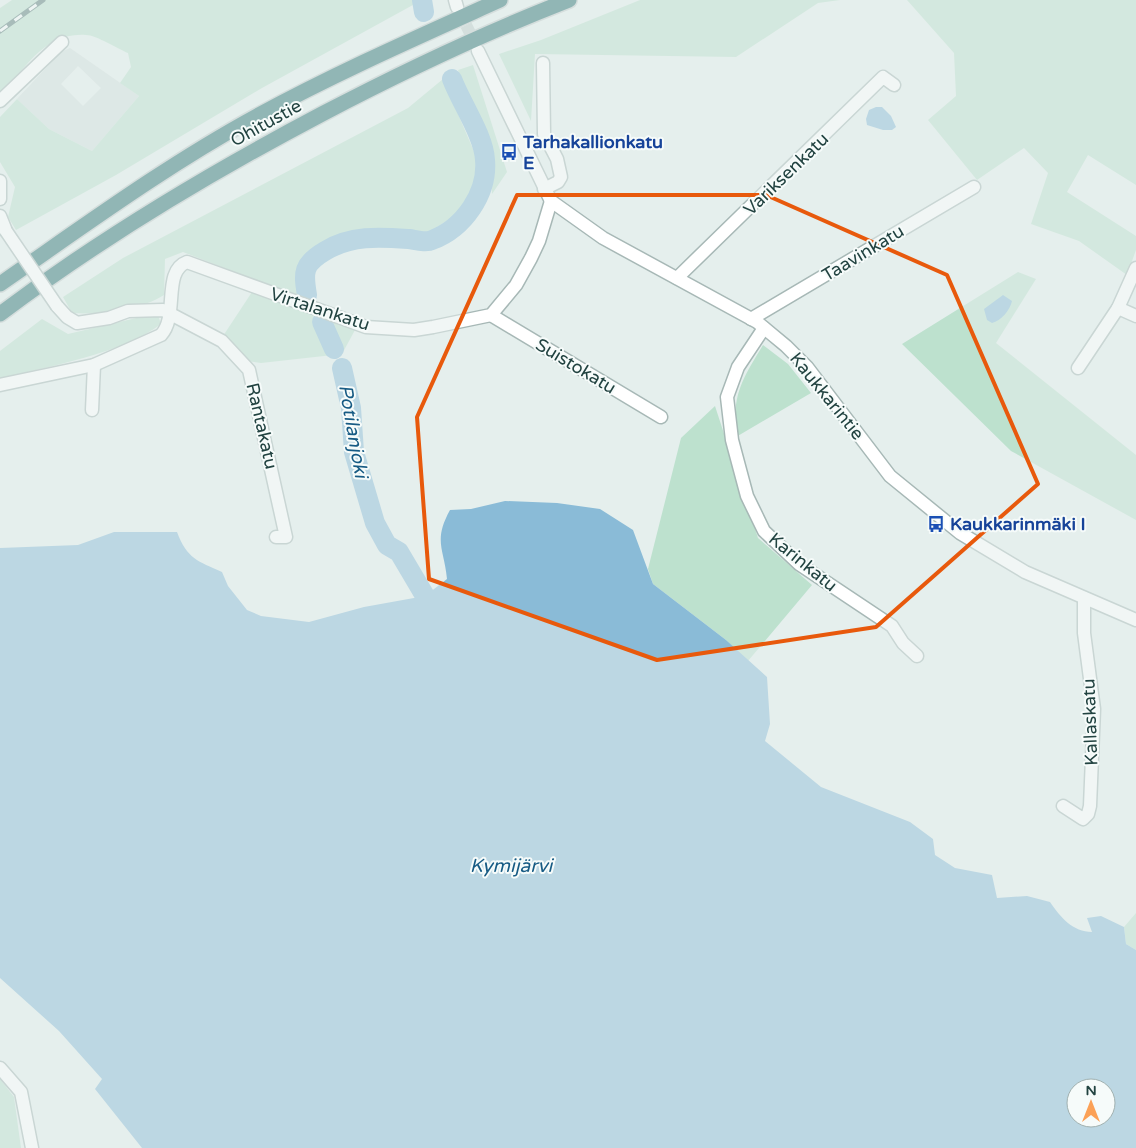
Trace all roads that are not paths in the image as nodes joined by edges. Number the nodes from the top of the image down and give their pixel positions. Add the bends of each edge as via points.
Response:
1 (500, 0) edge
2 (569, 0) edge
3 (62, 42) dead end
4 (478, 51) tunnel mouth
5 (543, 63) dead end
6 (894, 85) dead end
7 (0, 101) edge
8 (0, 181) edge
9 (974, 187) dead end
10 (544, 189) junction
11 (0, 199) edge
12 (551, 201) junction
13 (0, 216) edge
14 (1136, 268) edge
15 (677, 278) junction
16 (0, 284) edge
17 (1118, 308) junction
18 (172, 313) junction
19 (0, 314) edge
20 (491, 315) junction
21 (1136, 316) edge
22 (751, 319) junction
23 (764, 328) junction
24 (94, 365) junction
25 (1078, 368) dead end
26 (0, 385) edge
27 (92, 410) dead end
28 (661, 418) dead end
29 (276, 537) dead end
30 (1084, 598) junction
31 (1136, 620) edge
32 (917, 656) dead end
33 (1063, 806) dead end
34 (0, 1068) edge
35 (32, 1148) edge

1 - 16 highway, Ohitustie via 383,52 256,117 138,188
2 - 19 highway, Ohitustie via 400,74 268,142 151,209
3 - 7 street
4 - 10 street, Kaukkarintie
5 - 10 street via 544,134 557,159 560,177 558,182
6 - 15 street, Variksenkatu via 883,78
8 - 11 street
9 - 22 street, Taavinkatu
10 - 12 street, Kaukkarintie
12 - 15 street, Kaukkarintie via 604,238
12 - 20 street via 532,258 516,286
13 - 18 street, bridge via 6,231 57,306 77,323 88,323 128,311 150,309
14 - 17 street
15 - 22 street, Kaukkarintie
17 - 21 street
17 - 25 street
18 - 20 street, Virtalankatu via 172,286 176,270 187,262 366,327 414,330
18 - 24 street via 161,335
18 - 29 street, Rantakatu via 222,341 249,370 286,537
20 - 28 street, Suistokatu
22 - 23 street, Kaukkarintie
23 - 30 street, Kaukkarintie via 806,367 890,476 960,533 1024,572
23 - 32 street, Karinkatu via 738,366 727,397 732,440 747,496 764,531 799,564 892,626 902,643
24 - 26 street
24 - 27 street
30 - 31 street, Kaukkarintie
30 - 33 street, Kallaskatu via 1084,633 1094,709 1090,806 1084,819
34 - 35 street via 21,1092

